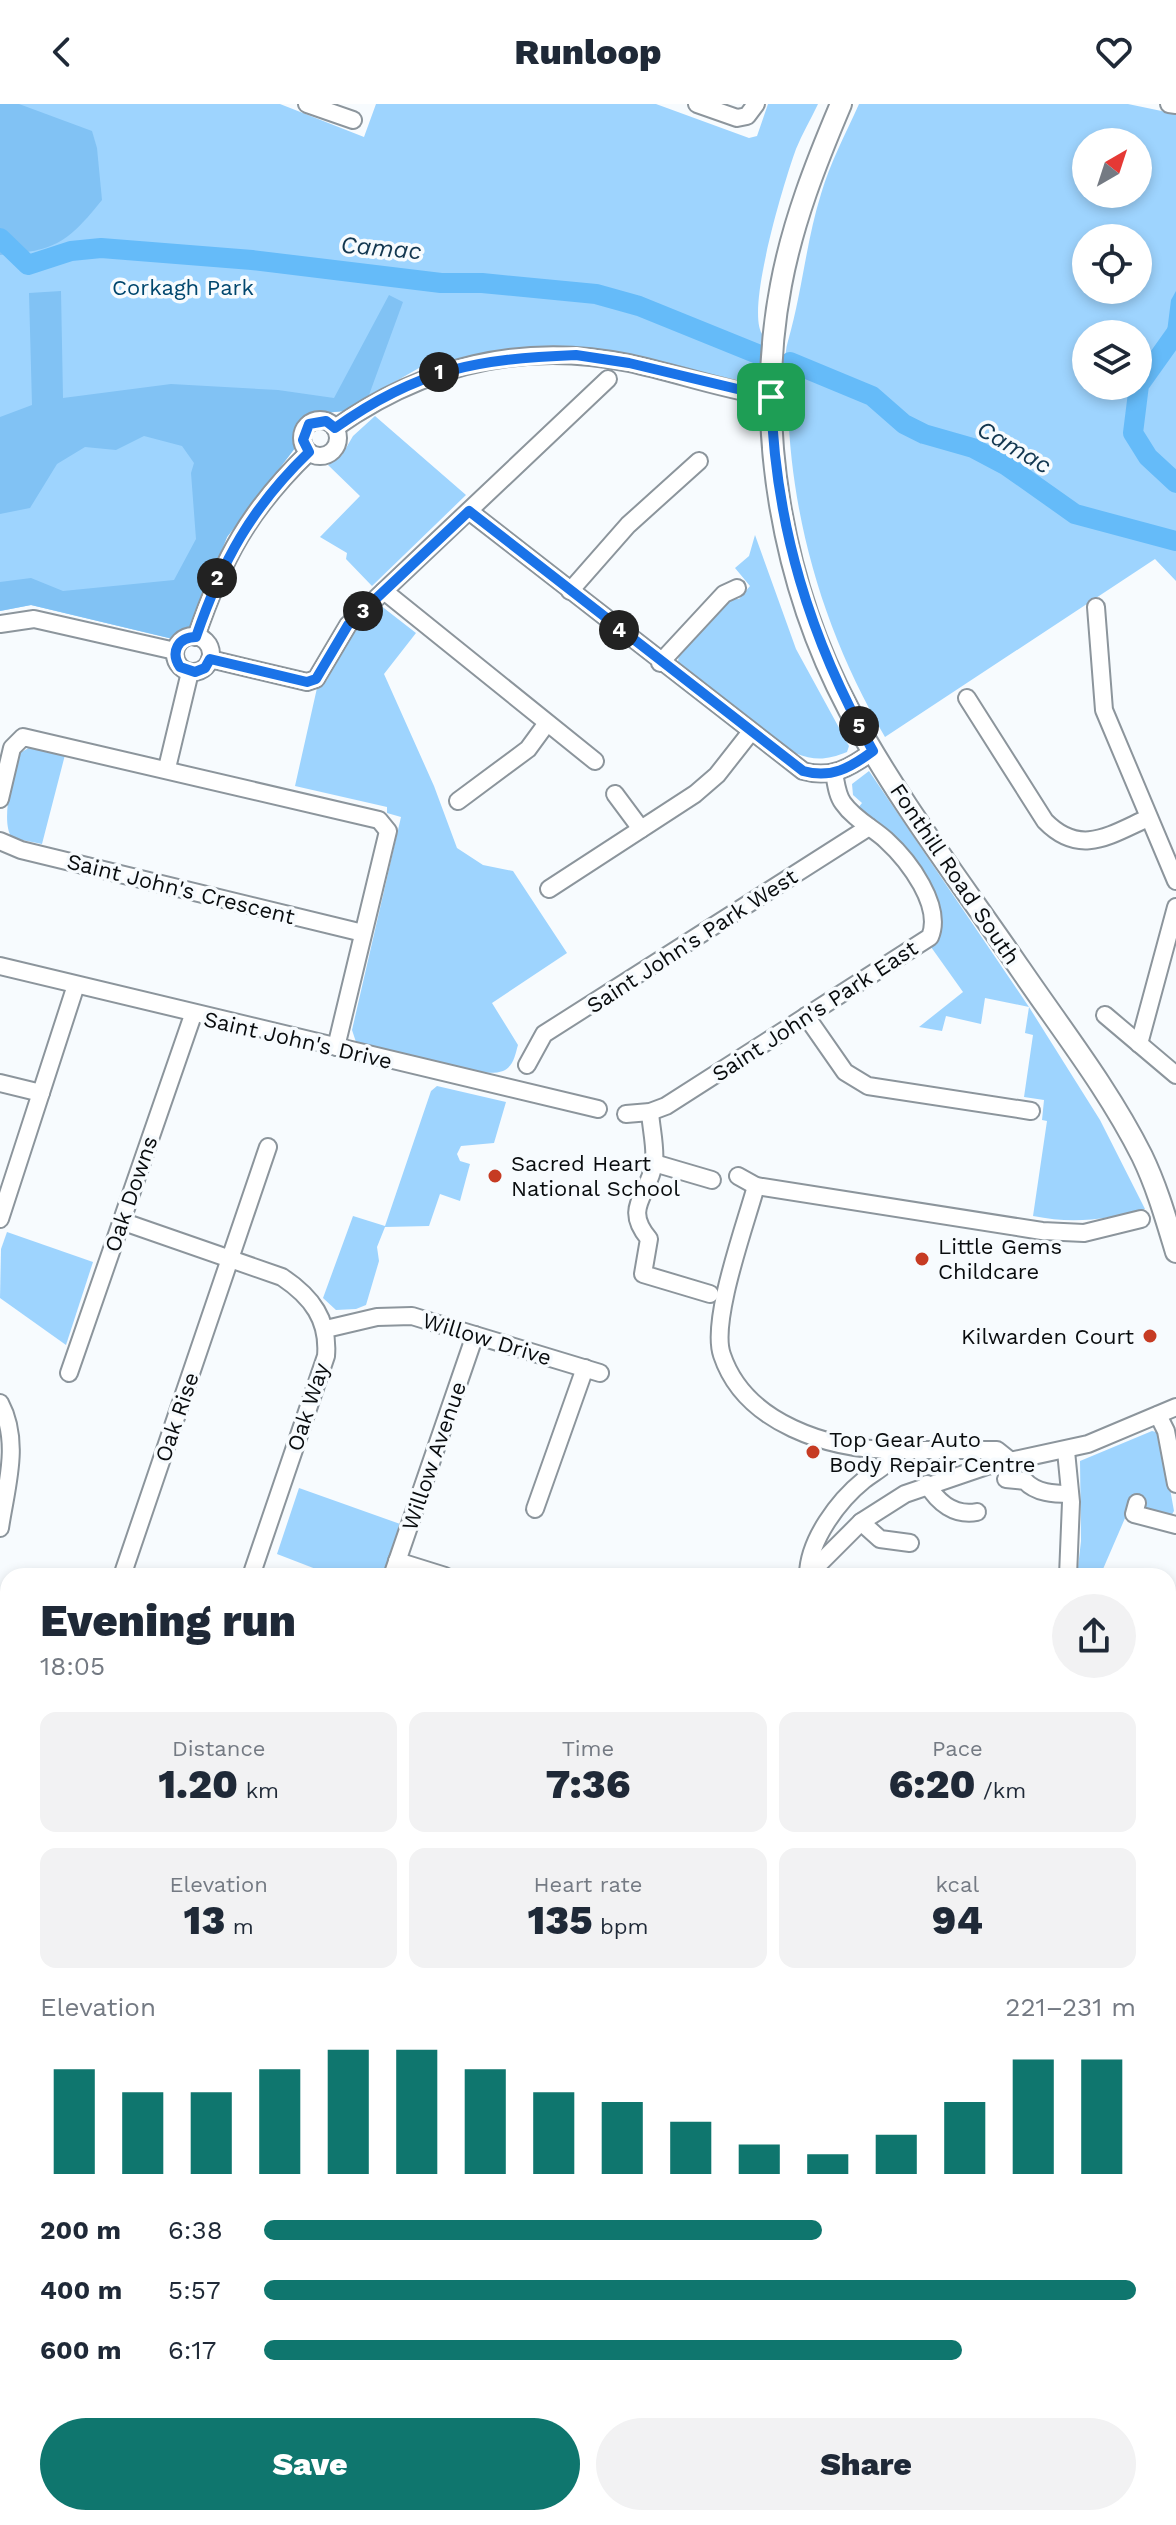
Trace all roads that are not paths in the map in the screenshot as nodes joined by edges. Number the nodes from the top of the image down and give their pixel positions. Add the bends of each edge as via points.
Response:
1 (307, 104) edge
2 (697, 104) edge
3 (756, 104) edge
4 (841, 104) edge
5 (1169, 104) edge
6 (1176, 105) edge
7 (353, 120) dead end
8 (608, 379) dead end
9 (771, 397) junction
10 (335, 428) junction
11 (309, 452) junction
12 (699, 461) dead end
13 (469, 511) junction
14 (737, 588) dead end
15 (384, 591) junction
16 (570, 591) junction
17 (1096, 607) dead end
18 (0, 624) edge
19 (196, 637) junction
20 (175, 651) junction
21 (210, 659) junction
22 (660, 663) junction
23 (190, 672) junction
24 (967, 698) dead end
25 (547, 723) junction
26 (750, 733) junction
27 (873, 751) junction
28 (595, 761) dead end
29 (167, 768) junction
30 (834, 773) junction
31 (615, 794) dead end
32 (0, 799) edge
33 (458, 801) dead end
34 (1148, 818) junction
35 (869, 827) junction
36 (641, 829) junction
37 (0, 841) edge
38 (1176, 881) edge
39 (549, 889) dead end
40 (1176, 907) edge
41 (363, 933) junction
42 (0, 966) edge
43 (76, 985) junction
44 (193, 1015) junction
45 (1105, 1015) dead end
46 (806, 1016) junction
47 (1139, 1044) junction
48 (336, 1047) junction
49 (527, 1065) dead end
50 (1173, 1073) edge
51 (0, 1083) edge
52 (41, 1093) junction
53 (598, 1109) dead end
54 (1031, 1111) dead end
55 (650, 1112) junction
56 (626, 1114) dead end
57 (268, 1147) dead end
58 (654, 1163) junction
59 (738, 1176) dead end
60 (712, 1180) dead end
61 (756, 1186) junction
62 (2, 1208) edge
63 (1141, 1219) dead end
64 (121, 1221) junction
65 (1176, 1252) edge
66 (230, 1258) junction
67 (710, 1294) dead end
68 (326, 1329) junction
69 (475, 1335) junction
70 (69, 1373) dead end
71 (0, 1403) edge
72 (1176, 1407) edge
73 (1158, 1415) junction
74 (6, 1442) edge
75 (895, 1450) junction
76 (1066, 1451) junction
77 (1012, 1462) junction
78 (1006, 1479) dead end
79 (927, 1484) junction
80 (1176, 1484) edge
81 (1070, 1494) junction
82 (1137, 1503) dead end
83 (535, 1509) dead end
84 (977, 1512) dead end
85 (861, 1522) junction
86 (1176, 1525) edge
87 (0, 1528) edge
88 (910, 1543) dead end
89 (125, 1568) edge
90 (254, 1568) edge
91 (395, 1568) edge
92 (808, 1568) edge
93 (815, 1568) edge
94 (1068, 1568) edge

1 - 7 street
2 - 3 street via 737,118 747,116
4 - 9 main road, Fonthill Road South via 808,183 790,245 780,287
5 - 6 street
8 - 13 street
9 - 10 street via 600,358 530,357 449,368 372,402
9 - 27 main road, Fonthill Road South via 777,480 801,594 838,687
10 - 11 street via 338,438 331,453
10 - 11 street via 326,421 309,424 303,440
11 - 19 street via 275,485 242,531 218,576
12 - 16 street via 628,525
13 - 15 street
13 - 16 street
14 - 22 street via 724,594
15 - 21 street via 340,635 316,679 307,682
15 - 25 street
16 - 22 street
17 - 34 street via 1104,710
18 - 20 street via 34,619
19 - 20 street via 180,641
19 - 21 street via 209,647
20 - 23 street via 176,662
21 - 23 street via 200,671
22 - 26 street
23 - 29 street
24 - 34 street via 1059,836 1097,840
25 - 28 street
25 - 33 street via 528,749
26 - 30 street via 803,771
26 - 36 street via 717,775
27 - 30 street
27 - 65 main road, Fonthill Road South via 1118,1115 1159,1196
29 - 32 street via 23,737 12,748
29 - 41 street via 368,815 386,826
30 - 35 street, Saint John's Park East via 842,802
31 - 36 street
34 - 38 street
35 - 46 street, Saint John's Park East via 888,841 925,890 935,925 916,948
35 - 49 street, Saint John's Park West via 544,1034
36 - 39 street
37 - 41 street, Saint John's Crescent
40 - 47 street
41 - 48 street
42 - 43 street, Saint John's Drive
43 - 44 street, Saint John's Drive
43 - 52 street
44 - 48 street, Saint John's Drive
44 - 64 street, Oak Downs
45 - 47 street
46 - 54 street via 855,1080 868,1086
46 - 55 street, Saint John's Park East
47 - 50 street
48 - 53 street, Saint John's Drive
51 - 52 street
52 - 62 street
55 - 56 street
55 - 58 street
57 - 66 street, Oak Rise
58 - 60 street
58 - 67 street via 635,1215 649,1239 643,1274
59 - 61 street
61 - 63 street via 1042,1231 1084,1233
61 - 75 street via 721,1318 722,1355 756,1402 801,1433 859,1449
64 - 66 street
64 - 70 street, Oak Downs
66 - 68 street via 302,1290
66 - 89 street, Oak Rise
68 - 69 street, Willow Drive via 401,1315
68 - 90 street, Oak Way via 326,1356
69 - 83 street, Willow Drive via 592,1371
69 - 91 street, Willow Avenue
71 - 74 street
72 - 73 street
73 - 76 street
73 - 80 street
74 - 87 street
75 - 77 street via 997,1450
75 - 92 street via 890,1461 844,1497 809,1556
76 - 77 street
76 - 81 street
77 - 79 street
78 - 81 street
79 - 84 street via 947,1507
79 - 85 street
81 - 94 street
82 - 86 street via 1134,1514
85 - 88 street via 880,1539
85 - 93 street

